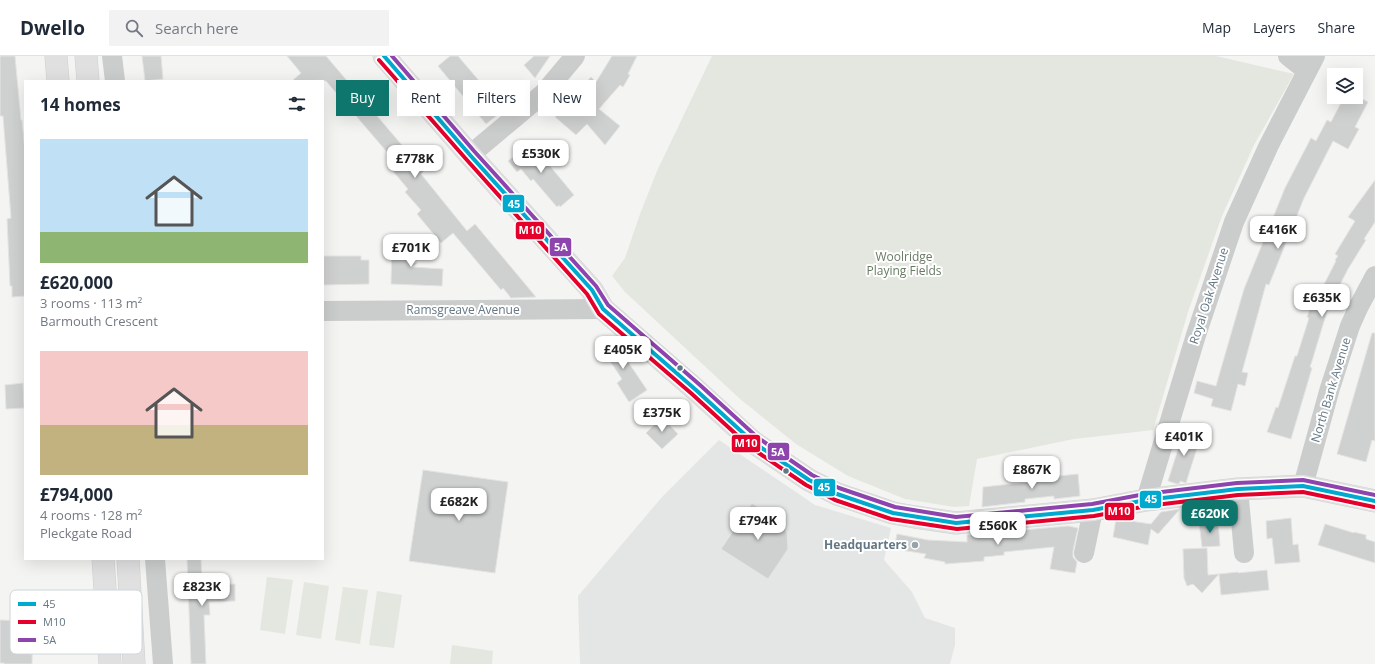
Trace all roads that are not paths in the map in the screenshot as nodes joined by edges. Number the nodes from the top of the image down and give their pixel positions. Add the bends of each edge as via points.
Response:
1 (56, 56) edge
2 (86, 56) edge
3 (112, 56) edge
4 (384, 56) edge
5 (575, 56) edge
6 (1288, 56) edge
7 (1311, 63) edge
8 (58, 80) edge
9 (88, 80) edge
10 (115, 80) edge
11 (470, 155) junction
12 (1375, 276) edge
13 (603, 309) junction
14 (324, 311) edge
15 (1303, 486) junction
16 (1238, 489) junction
17 (1146, 500) junction
18 (1375, 501) edge
19 (1093, 510) junction
20 (1084, 553) dead end
21 (1244, 553) dead end
22 (103, 560) edge
23 (128, 560) edge
24 (155, 560) edge
25 (105, 590) edge
26 (130, 590) edge
27 (109, 654) edge
28 (133, 654) edge
29 (110, 664) edge
30 (134, 664) edge
31 (163, 664) edge

1 - 8 main road
2 - 9 main road
3 - 10 street
4 - 11 main road
5 - 11 street via 544,93
6 - 7 street
7 - 17 street, Royal Oak Avenue via 1269,145 1234,222 1196,335
11 - 13 main road via 592,290
12 - 15 street, North Bank Avenue via 1350,326
13 - 14 street, Ramsgreave Avenue
13 - 19 main road via 753,442 809,480 837,494 893,513 956,522
15 - 16 main road
15 - 18 main road
16 - 17 main road
16 - 21 street
17 - 19 main road
19 - 20 street
22 - 25 main road
23 - 26 main road
24 - 31 street
27 - 29 main road
28 - 30 main road

